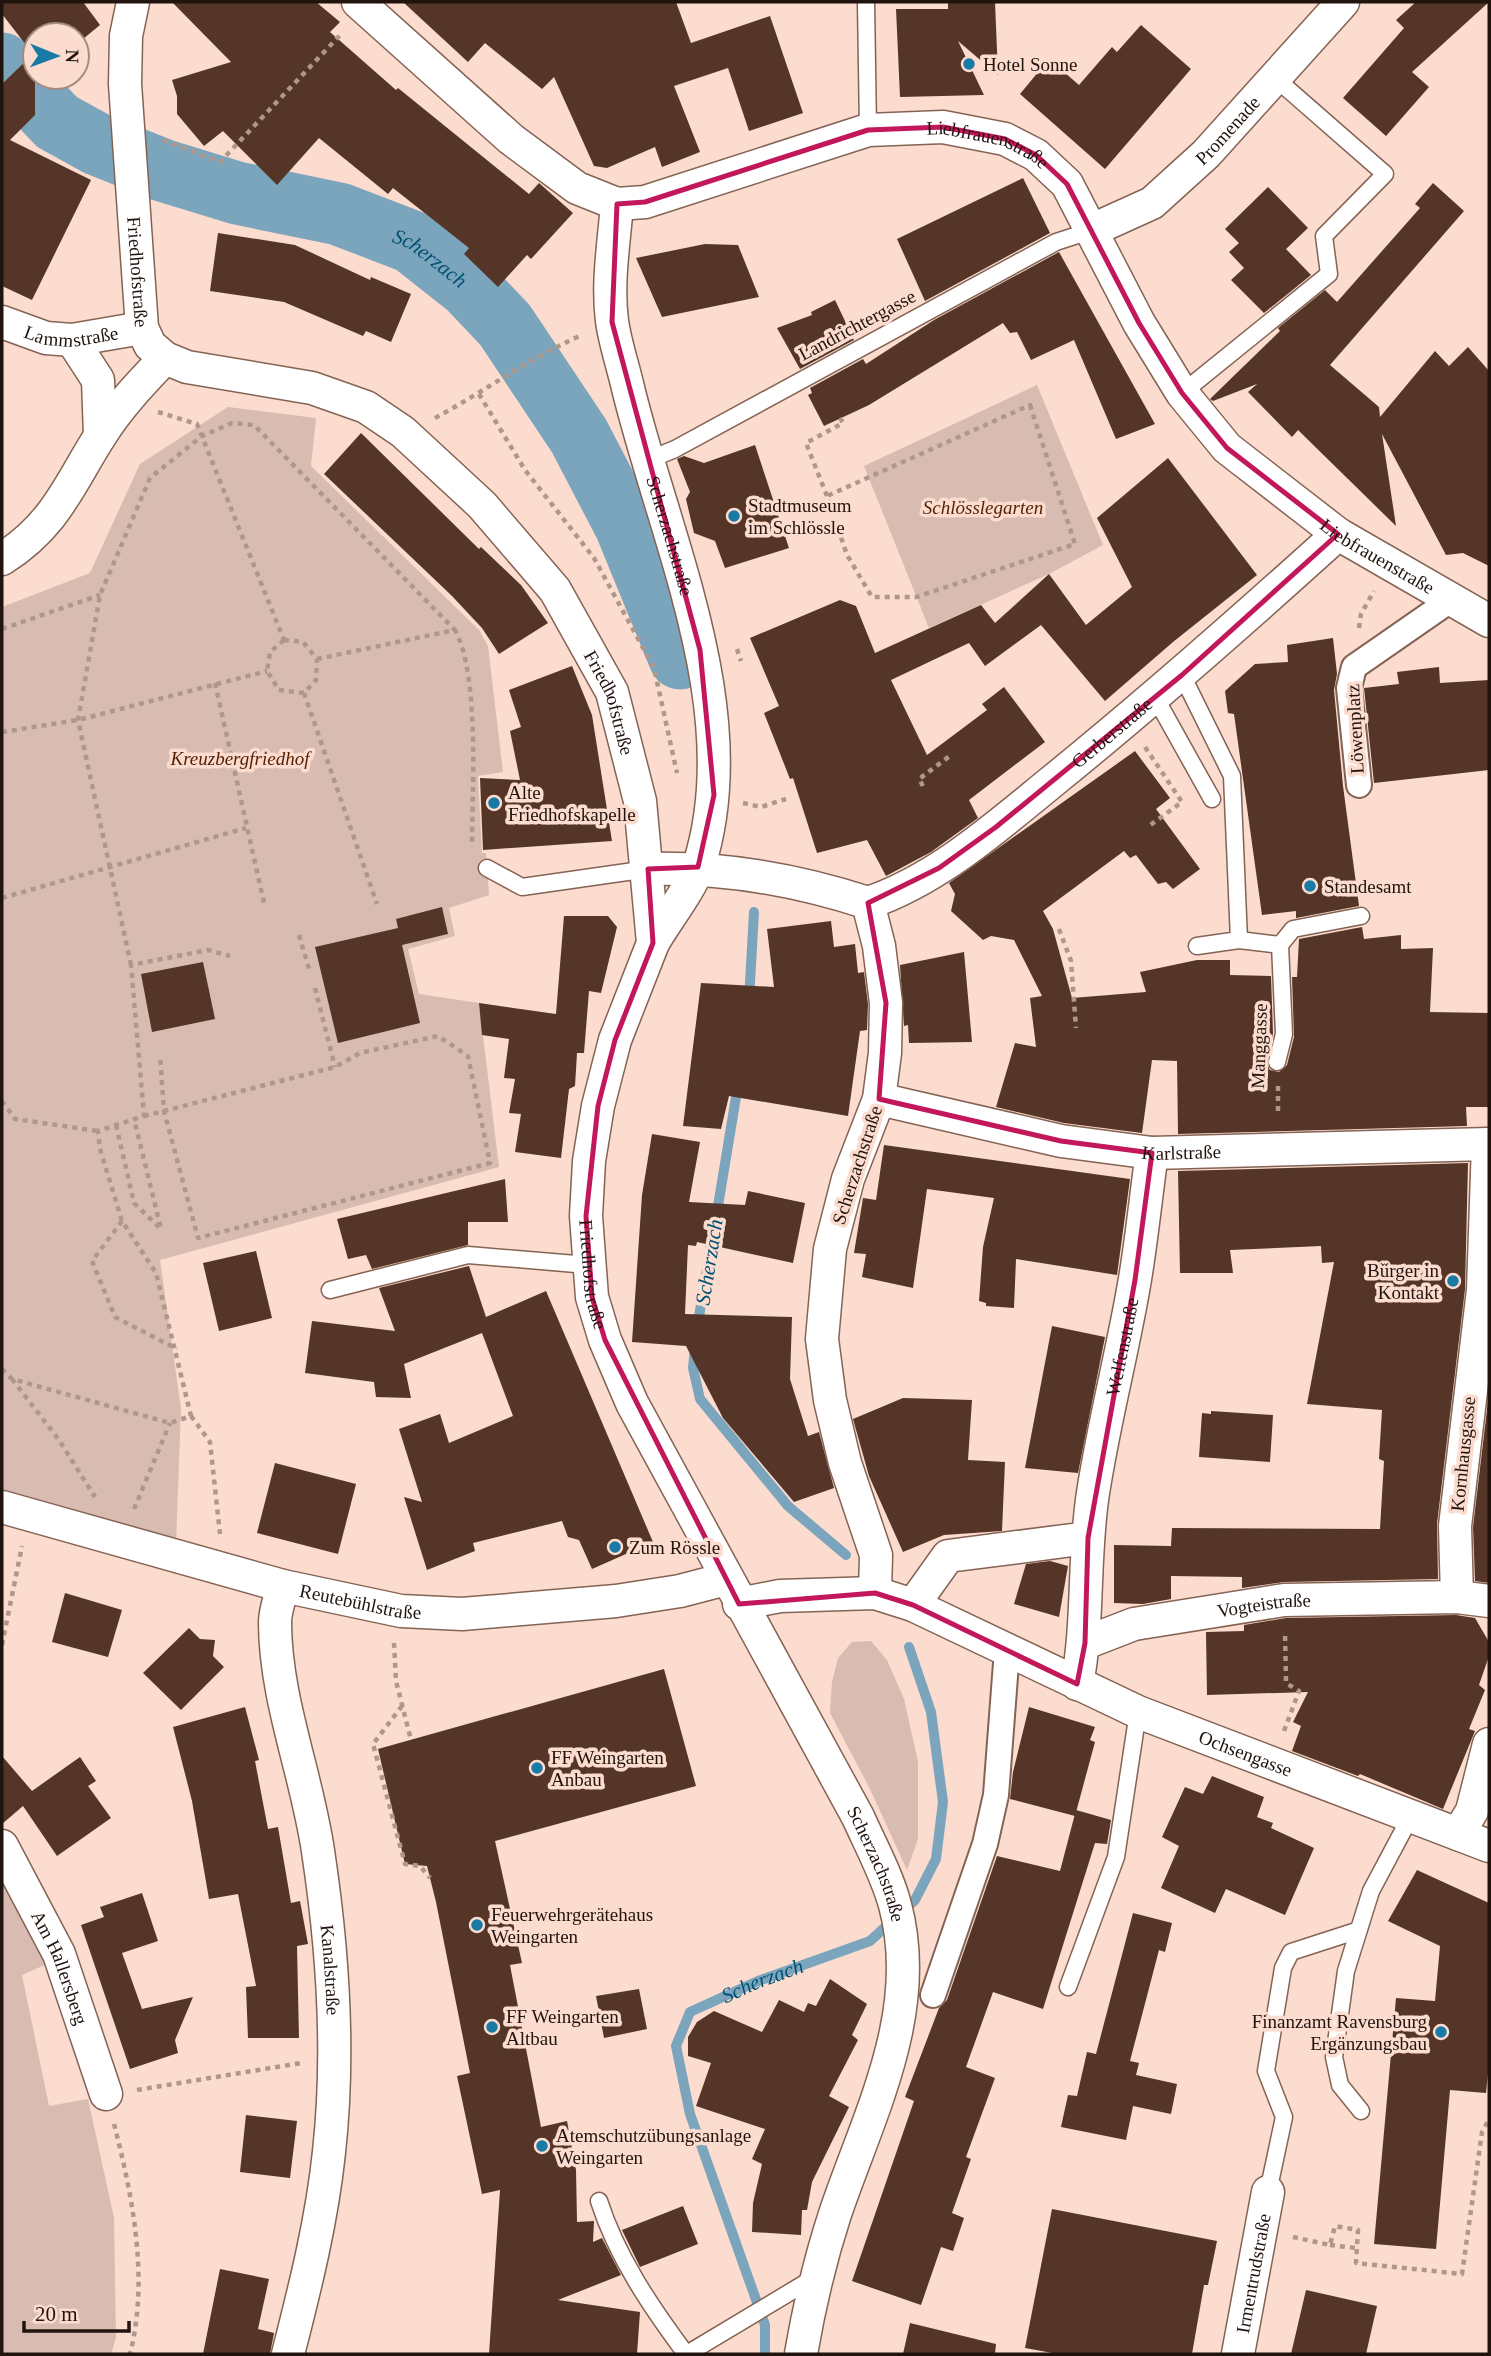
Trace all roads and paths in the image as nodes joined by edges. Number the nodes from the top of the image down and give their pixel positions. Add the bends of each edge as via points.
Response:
1 (132, 2) edge
2 (866, 2) edge
3 (1343, 2) edge
4 (361, 5) edge
5 (1274, 78) junction
6 (868, 130) junction
7 (127, 131) junction
8 (616, 216) junction
9 (1090, 231) junction
10 (2, 323) edge
11 (142, 328) junction
12 (72, 340) junction
13 (553, 347) dead end
14 (165, 358) junction
15 (1182, 393) junction
16 (479, 394) junction
17 (124, 401) junction
18 (840, 418) dead end
19 (403, 432) junction
20 (100, 436) junction
21 (202, 436) junction
22 (646, 461) junction
23 (827, 496) junction
24 (1338, 534) junction
25 (2, 559) edge
26 (100, 595) junction
27 (1452, 599) junction
28 (1489, 621) edge
29 (2, 629) edge
30 (455, 630) junction
31 (284, 640) junction
32 (317, 659) junction
33 (267, 671) junction
34 (1182, 675) junction
35 (215, 683) junction
36 (304, 693) junction
37 (1155, 697) junction
38 (78, 720) junction
39 (1127, 720) junction
40 (2, 732) edge
41 (951, 755) dead end
42 (1359, 785) dead end
43 (923, 786) dead end
44 (714, 795) junction
45 (786, 799) dead end
46 (1212, 799) dead end
47 (761, 807) dead end
48 (1149, 826) dead end
49 (246, 828) junction
50 (472, 852) dead end
51 (110, 866) junction
52 (698, 867) junction
53 (487, 868) dead end
54 (648, 869) junction
55 (2, 898) edge
56 (264, 903) dead end
57 (377, 904) dead end
58 (868, 904) junction
59 (1361, 916) dead end
60 (1059, 929) dead end
61 (299, 935) dead end
62 (1239, 940) junction
63 (653, 943) junction
64 (1280, 944) junction
65 (1197, 946) dead end
66 (230, 956) dead end
67 (131, 965) junction
68 (309, 969) dead end
69 (315, 988) dead end
70 (1076, 1028) dead end
71 (160, 1055) dead end
72 (1278, 1062) joint
73 (335, 1068) junction
74 (879, 1099) junction
75 (2, 1101) edge
76 (164, 1111) junction
77 (144, 1116) junction
78 (134, 1119) junction
79 (116, 1125) junction
80 (98, 1132) junction
81 (1488, 1144) edge
82 (1279, 1149) junction
83 (1152, 1153) junction
84 (122, 1221) junction
85 (588, 1265) junction
86 (330, 1290) dead end
87 (177, 1349) junction
88 (2, 1369) edge
89 (12, 1378) junction
90 (191, 1416) junction
91 (170, 1423) junction
92 (15, 1511) edge
93 (1088, 1538) junction
94 (121, 1539) junction
95 (224, 1570) junction
96 (282, 1586) junction
97 (733, 1591) junction
98 (875, 1593) junction
99 (1457, 1597) junction
100 (1284, 1600) junction
101 (1489, 1601) edge
102 (913, 1605) junction
103 (392, 1611) junction
104 (1085, 1643) junction
105 (2, 1645) edge
106 (1007, 1650) junction
107 (1077, 1684) junction
108 (402, 1706) junction
109 (1138, 1712) junction
110 (411, 1740) dead end
111 (1489, 1744) edge
112 (1272, 1762) junction
113 (1412, 1814) junction
114 (1458, 1833) junction
115 (2, 1846) edge
116 (1489, 1846) edge
117 (430, 1878) dead end
118 (1356, 1931) junction
119 (1068, 1987) dead end
120 (933, 1995) dead end
121 (271, 2068) dead end
122 (106, 2094) junction
123 (1362, 2111) dead end
124 (1489, 2119) edge
125 (1268, 2192) joint
126 (599, 2201) dead end
127 (1261, 2230) junction
128 (1331, 2245) junction
129 (1356, 2248) junction
130 (817, 2276) junction
131 (130, 2354) edge
132 (288, 2354) edge
133 (687, 2354) edge
134 (801, 2354) edge
135 (1238, 2354) edge

1 - 7 street via 126,36
2 - 6 lane
3 - 5 street, Promenade
4 - 7 path via 220,162
4 - 8 street, Liebfrauenstraße via 511,139
5 - 9 street, Promenade via 1206,154 1152,203
5 - 15 lane via 1385,174 1324,236 1329,274
6 - 8 street, Liebfrauenstraße via 645,202
6 - 9 street, Liebfrauenstraße via 943,127 1005,139 1036,155 1067,184
7 - 11 street, Friedhofstraße
8 - 22 street, Scherzachstraße via 612,321
9 - 15 street, Liebfrauenstraße
9 - 22 lane, Landrichtergasse via 1056,242
10 - 12 street, Lammstraße via 46,338
11 - 12 street, Lammstraße
11 - 14 street, Friedhofstraße via 150,345
12 - 20 street via 98,380
13 - 16 path
14 - 17 street
14 - 19 street, Friedhofstraße via 187,367 312,388 366,407
15 - 24 street, Liebfrauenstraße via 1227,448
16 - 19 path
16 - 44 path via 525,470 594,558 654,668 682,796
17 - 20 street
17 - 21 path via 197,424
18 - 23 path via 843,423 806,443
19 - 54 street, Friedhofstraße via 482,505 562,602 612,692 638,789
20 - 25 street via 65,499 18,549
21 - 26 path via 150,478
21 - 30 path via 232,423 254,425
21 - 31 path
22 - 44 street, Scherzachstraße via 700,650
23 - 23 path via 847,555 872,597 916,597 1075,544 1030,405
24 - 27 street, Liebfrauenstraße
24 - 34 street, Gerberstraße
26 - 29 path
26 - 38 path
27 - 28 street, Liebfrauenstraße
27 - 42 street, Löwenplatz via 1354,667 1349,688
30 - 32 path
30 - 50 path via 465,648 472,727
31 - 32 path via 303,642
31 - 33 path via 270,652
32 - 36 path via 316,680
33 - 35 path
33 - 36 path via 279,690
34 - 37 street, Gerberstraße
34 - 62 lane via 1232,776
35 - 38 path
35 - 49 path
36 - 57 path
37 - 39 street, Gerberstraße
37 - 46 lane
38 - 40 path
38 - 51 path
39 - 48 path via 1182,802
39 - 58 street, Gerberstraße via 939,868
41 - 43 path via 919,779
44 - 52 street, Scherzachstraße
45 - 47 path
49 - 51 path
49 - 56 path
51 - 55 path
51 - 67 path
52 - 54 street
52 - 58 street via 796,881
52 - 63 street, Scherzachstraße
53 - 54 lane via 522,887
54 - 63 street, Friedhofstraße
58 - 74 street, Scherzachstraße via 886,1003
59 - 64 lane via 1293,929
60 - 70 path via 1071,961
61 - 68 path
62 - 64 lane
62 - 65 lane
63 - 85 street, Friedhofstraße via 615,1040 598,1105 589,1161
64 - 72 lane, Manggasse via 1284,1034
66 - 67 path via 208,950
67 - 77 path
69 - 73 path
71 - 76 path
72 - 82 path, Manggasse
73 - 76 path
73 - 76 path via 360,1053 438,1036 468,1056 491,1163 198,1238
74 - 83 street, Karlstraße via 1061,1141
74 - 98 street, Scherzachstraße via 848,1179 830,1249 822,1339 839,1438 877,1555
75 - 80 path via 15,1119
76 - 77 path
77 - 78 path
78 - 79 path
78 - 79 path via 161,1229 134,1203
79 - 80 path
80 - 84 path
81 - 82 street, Karlstraße
81 - 99 street, Kornhausgasse via 1483,1290 1455,1526
82 - 83 street, Karlstraße
83 - 93 street, Welfenstraße via 1135,1280 1108,1402
84 - 87 path via 156,1273
84 - 87 path via 92,1261 115,1317
85 - 86 lane via 468,1255
85 - 97 street, Friedhofstraße via 605,1340 632,1403
87 - 90 path
88 - 89 path
89 - 91 path
89 - 94 path via 59,1440
90 - 91 path
90 - 95 path via 210,1442
91 - 94 path
92 - 94 street, Reutebühlstraße
92 - 105 path
93 - 102 street via 948,1556
93 - 104 street, Welfenstraße
94 - 95 street, Reutebühlstraße
95 - 96 street, Reutebühlstraße
96 - 103 street, Reutebühlstraße
96 - 132 street, Kanalstraße via 275,1619 277,1658 318,1849 331,1960 335,2058 329,2152 312,2261
97 - 98 street via 780,1596
97 - 103 street, Reutebühlstraße via 462,1614
97 - 130 street, Scherzachstraße via 858,1817 896,1907 902,1985 896,2035
98 - 102 street
99 - 100 street, Vogteistraße
99 - 101 street, Vogteistraße
100 - 104 street, Vogteistraße via 1134,1624
100 - 112 path via 1286,1683 1299,1691
102 - 106 street
103 - 108 path
104 - 107 street
106 - 107 street, Ochsengasse
106 - 120 street via 996,1795 985,1844
107 - 109 street, Ochsengasse
108 - 110 path
108 - 117 path via 373,1744 405,1864 420,1866
109 - 112 street, Ochsengasse
109 - 119 lane via 1116,1857
111 - 114 street via 1472,1811
112 - 113 street, Ochsengasse
113 - 114 street, Ochsengasse
113 - 118 lane via 1371,1891
114 - 116 street, Ochsengasse
115 - 122 street, Am Hallersberg via 59,1954
118 - 123 lane via 1334,2057 1340,2085
118 - 125 lane via 1291,1952 1283,1968 1266,2071 1284,2117
121 - 122 path
122 - 131 path via 137,2238 139,2292
124 - 129 path via 1482,2132 1461,2274 1356,2263
125 - 127 street, Irmentrudstraße
126 - 133 lane via 650,2305
127 - 128 path
127 - 135 street, Irmentrudstraße
128 - 129 path
128 - 129 path via 1335,2227 1358,2230
130 - 133 lane
130 - 134 street, Scherzachstraße

